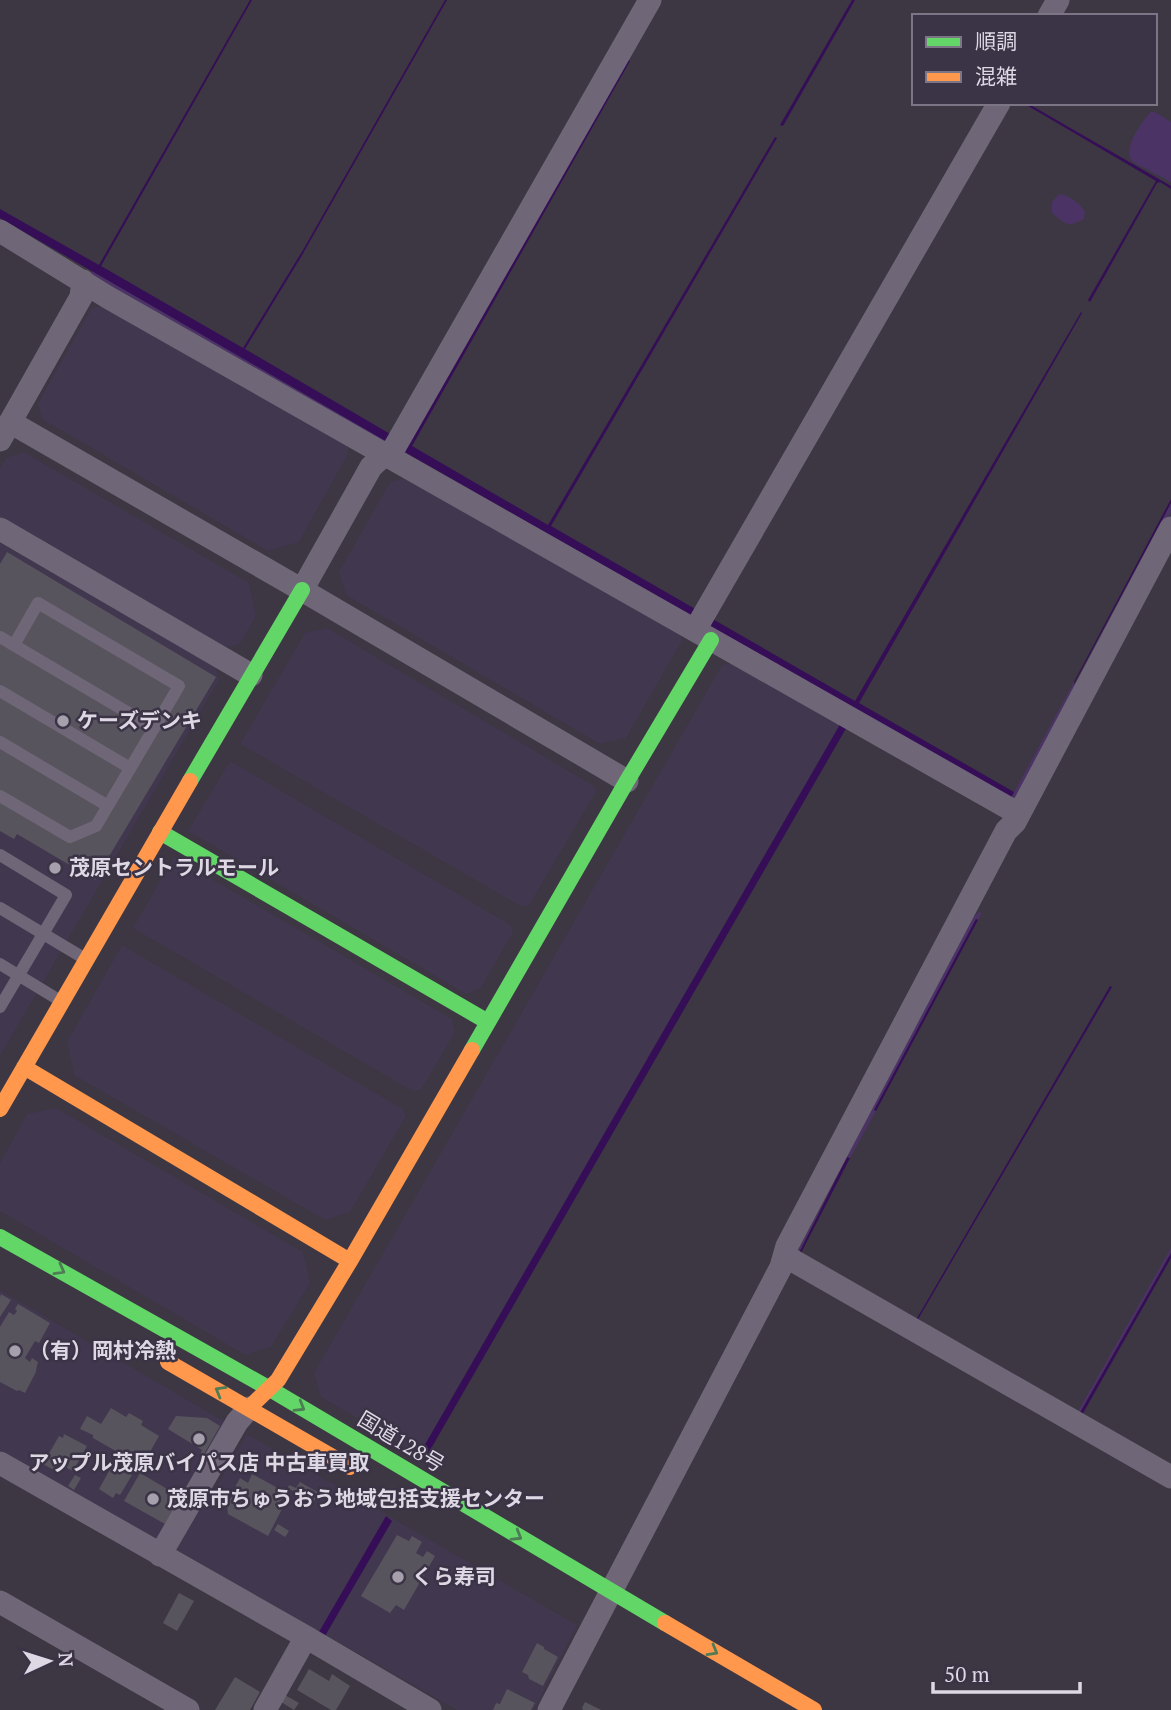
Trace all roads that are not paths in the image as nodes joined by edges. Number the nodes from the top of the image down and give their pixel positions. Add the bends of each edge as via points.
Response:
1 (650, 0) edge
2 (998, 105) edge
3 (0, 231) edge
4 (83, 281) junction
5 (5, 431) edge
6 (385, 454) junction
7 (1171, 528) edge
8 (0, 529) edge
9 (302, 590) junction
10 (703, 635) junction
11 (0, 637) edge
12 (14, 645) junction
13 (251, 675) junction
14 (0, 691) edge
15 (154, 728) junction
16 (0, 742) edge
17 (130, 768) junction
18 (628, 781) junction
19 (0, 796) edge
20 (108, 806) junction
21 (1018, 814) junction
22 (160, 832) junction
23 (0, 855) edge
24 (0, 908) edge
25 (43, 933) junction
26 (87, 960) junction
27 (0, 964) edge
28 (19, 975) junction
29 (62, 1002) junction
30 (0, 1007) edge
31 (488, 1022) junction
32 (24, 1067) junction
33 (0, 1109) edge
34 (0, 1237) edge
35 (785, 1255) junction
36 (350, 1261) junction
37 (154, 1354) dead end
38 (270, 1389) junction
39 (249, 1408) junction
40 (0, 1463) edge
41 (358, 1472) dead end
42 (1171, 1477) edge
43 (159, 1555) junction
44 (610, 1591) junction
45 (0, 1602) edge
46 (306, 1637) junction
47 (188, 1710) edge
48 (265, 1710) edge
49 (430, 1710) edge
50 (549, 1710) edge
51 (814, 1710) edge

1 - 6 street via 393,450
2 - 10 street
3 - 4 street
4 - 5 street via 81,297
4 - 6 street
5 - 9 street
6 - 9 street via 371,467
6 - 10 street
7 - 21 street
8 - 13 street
9 - 13 main road
9 - 18 street
10 - 18 main road
10 - 21 street
11 - 12 lane
12 - 15 lane
12 - 15 lane via 38,603 178,686
13 - 22 main road
14 - 17 lane
15 - 17 lane
16 - 20 lane
17 - 20 lane
18 - 31 main road
19 - 20 lane via 70,837 96,826
21 - 35 street
22 - 26 main road
22 - 31 main road
23 - 25 lane via 66,895
24 - 25 lane
25 - 26 lane
25 - 28 lane
26 - 29 main road
27 - 28 lane
28 - 29 lane
28 - 30 lane
29 - 32 main road
31 - 36 main road
32 - 33 main road
32 - 36 main road
34 -> 38 main road, 国道128号
35 - 42 street
35 - 44 street
36 - 38 main road
39 -> 37 main road
38 - 39 main road
38 -> 44 main road, 国道128号
39 - 41 main road
39 - 43 street
40 - 43 street
43 - 46 street
44 - 50 street
44 -> 51 main road, 国道128号
45 - 47 street
46 - 48 street
46 - 49 street

